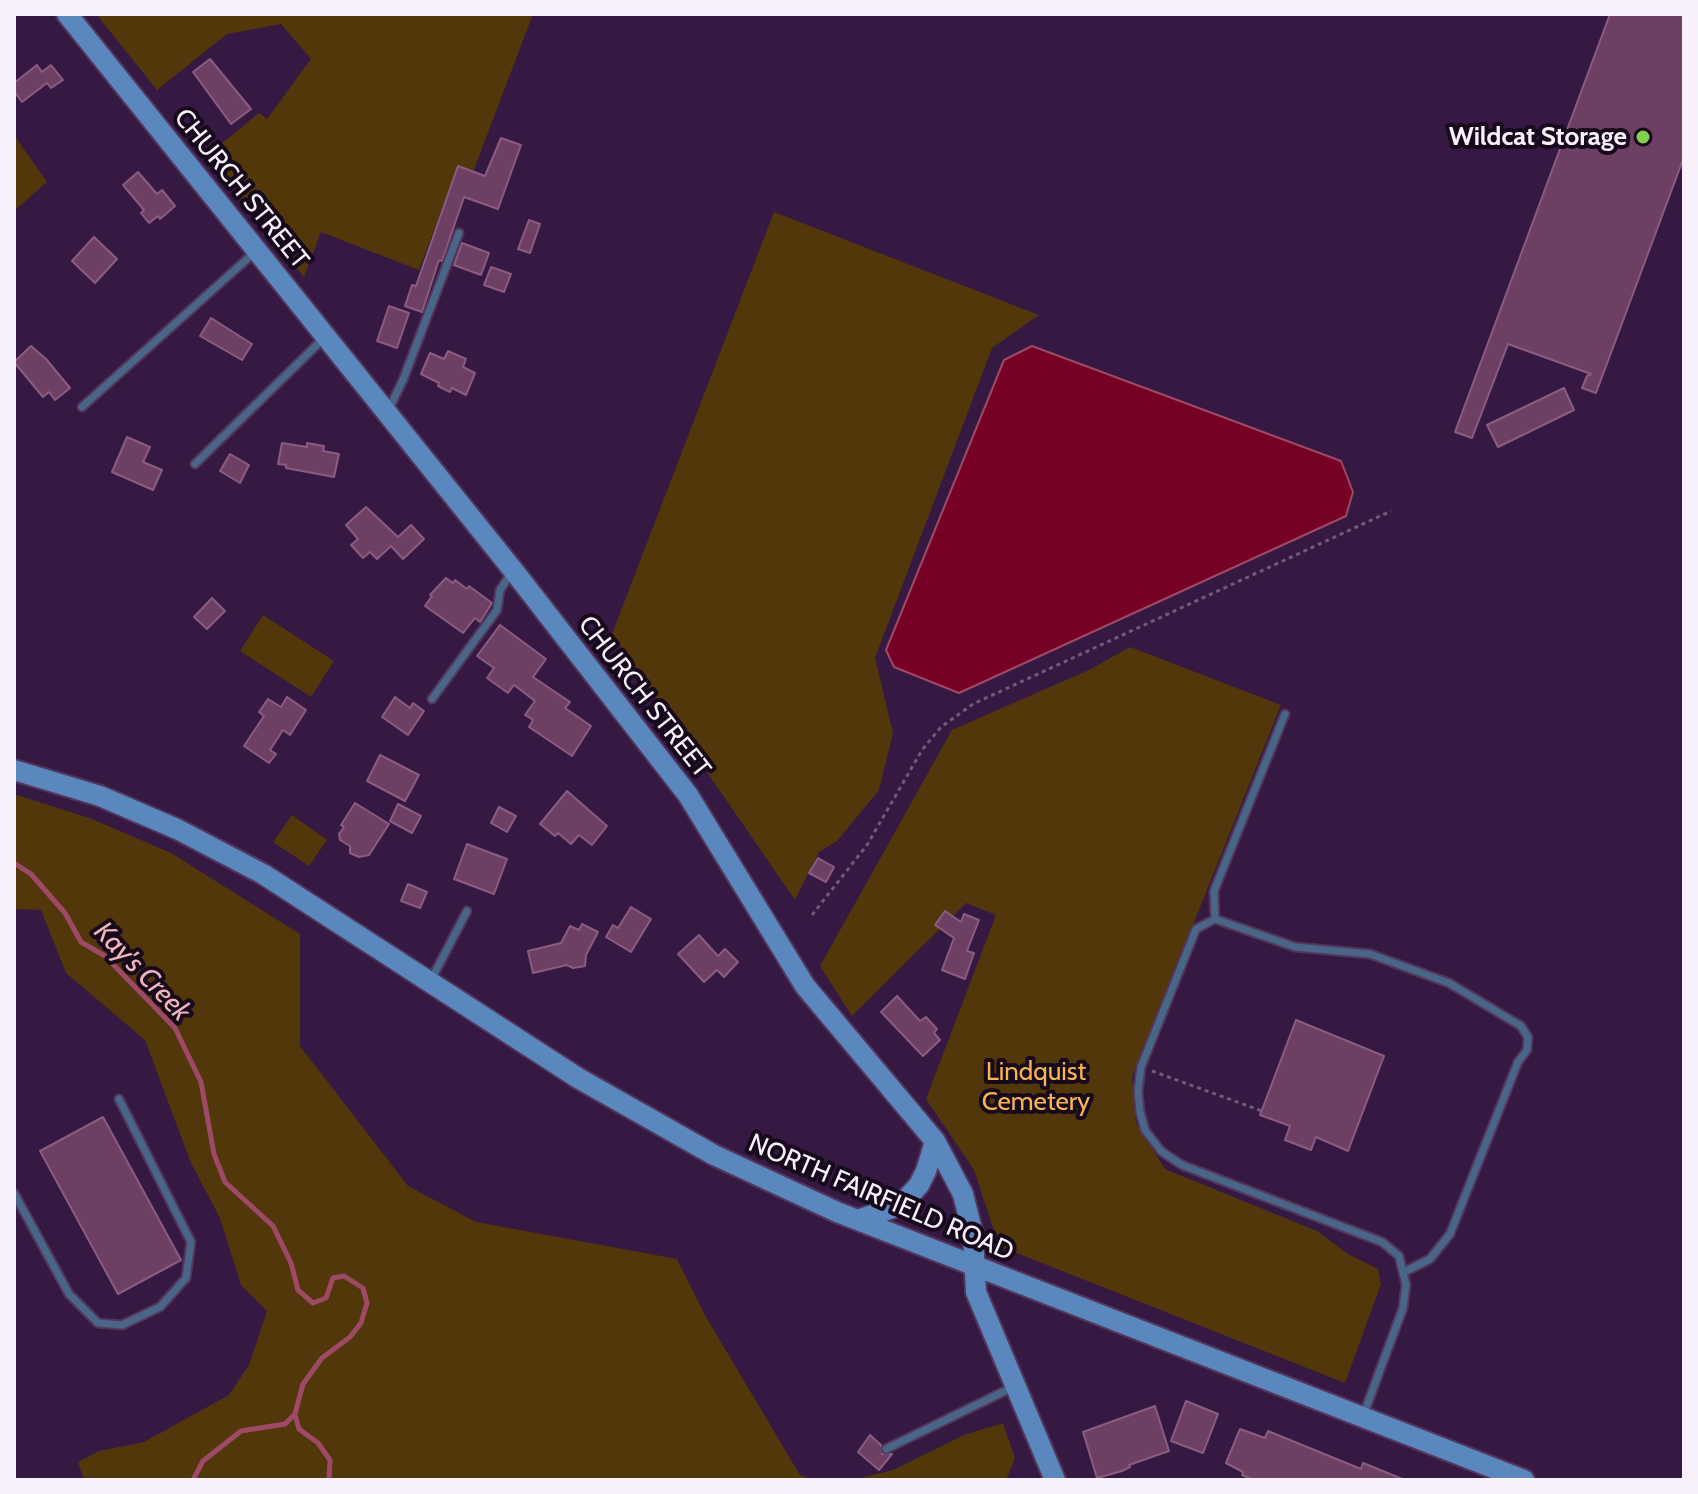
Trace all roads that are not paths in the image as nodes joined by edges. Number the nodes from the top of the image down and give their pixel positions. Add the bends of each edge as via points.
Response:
1 (67, 14) edge
2 (459, 233) dead end
3 (257, 250) junction
4 (326, 336) junction
5 (82, 407) dead end
6 (387, 413) junction
7 (195, 464) dead end
8 (513, 570) junction
9 (432, 699) dead end
10 (1285, 714) dead end
11 (14, 770) edge
12 (467, 911) dead end
13 (1215, 919) junction
14 (430, 982) junction
15 (119, 1099) dead end
16 (935, 1141) junction
17 (14, 1193) edge
18 (858, 1220) junction
19 (972, 1265) junction
20 (1404, 1272) junction
21 (1016, 1386) junction
22 (1362, 1418) junction
23 (886, 1449) dead end
24 (1055, 1480) edge
25 (1524, 1480) edge

1 - 3 main road, CHURCH STREET
2 - 6 lane
3 - 4 main road, CHURCH STREET
3 - 5 lane
4 - 6 main road, CHURCH STREET
4 - 7 lane
6 - 8 main road, CHURCH STREET
8 - 9 lane via 500,590 497,610
8 - 16 main road, CHURCH STREET via 688,795 805,986
10 - 13 lane via 1214,891
11 - 14 main road, NORTH FAIRFIELD ROAD via 100,796 177,829 263,874
12 - 14 lane
13 - 20 lane via 1196,929 1141,1067 1138,1091 1145,1130 1161,1151 1182,1165 1382,1242 1399,1256
13 - 20 lane via 1295,947 1370,954 1423,973 1521,1026 1528,1037 1450,1234 1430,1259
14 - 18 main road, NORTH FAIRFIELD ROAD via 578,1078 714,1155
15 - 17 lane via 191,1242 186,1278 160,1307 122,1325 98,1323 69,1294
16 - 18 main road via 923,1178 909,1196 898,1206
16 - 19 main road, CHURCH STREET via 963,1194 973,1234
18 - 19 main road, NORTH FAIRFIELD ROAD
19 - 21 main road, CHURCH STREET via 976,1292
19 - 22 main road, NORTH FAIRFIELD ROAD
20 - 22 lane via 1403,1308
21 - 23 lane
21 - 24 main road, CHURCH STREET
22 - 25 main road, NORTH FAIRFIELD ROAD

